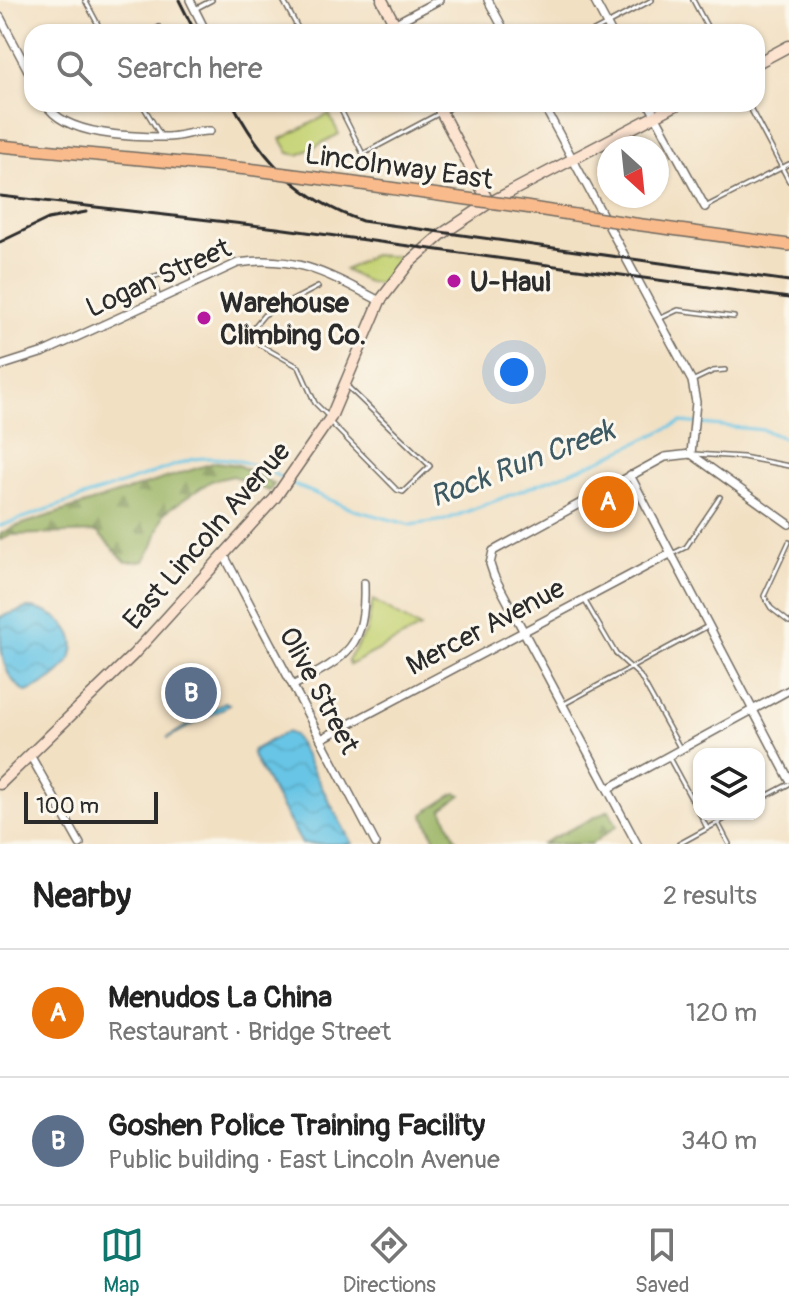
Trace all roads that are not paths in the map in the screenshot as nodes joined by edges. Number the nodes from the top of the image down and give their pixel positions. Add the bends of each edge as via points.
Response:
1 (85, 0) edge
2 (190, 0) edge
3 (212, 0) edge
4 (283, 0) edge
5 (382, 0) edge
6 (439, 0) edge
7 (488, 0) edge
8 (594, 0) edge
9 (652, 0) edge
10 (693, 0) edge
11 (195, 9) junction
12 (0, 17) edge
13 (98, 24) edge
14 (202, 24) edge
15 (296, 24) edge
16 (395, 24) edge
17 (403, 24) edge
18 (501, 24) edge
19 (607, 24) edge
20 (615, 24) edge
21 (706, 24) edge
22 (789, 46) edge
23 (765, 59) edge
24 (24, 63) edge
25 (51, 112) edge
26 (147, 112) edge
27 (342, 112) edge
28 (432, 112) edge
29 (441, 112) edge
30 (547, 112) edge
31 (654, 112) edge
32 (663, 112) edge
33 (752, 112) edge
34 (656, 116) junction
35 (210, 131) dead end
36 (161, 136) junction
37 (0, 146) edge
38 (573, 160) junction
39 (789, 164) edge
40 (782, 168) junction
41 (789, 181) edge
42 (489, 203) junction
43 (705, 207) joint
44 (789, 245) edge
45 (194, 281) junction
46 (318, 287) dead end
47 (159, 298) junction
48 (380, 301) junction
49 (734, 317) dead end
50 (659, 319) junction
51 (0, 366) edge
52 (725, 370) dead end
53 (692, 381) junction
54 (346, 385) junction
55 (330, 419) junction
56 (691, 454) junction
57 (789, 466) edge
58 (630, 475) junction
59 (720, 497) dead end
60 (789, 524) edge
61 (789, 542) edge
62 (670, 554) junction
63 (225, 557) junction
64 (364, 583) dead end
65 (584, 598) junction
66 (789, 622) edge
67 (708, 626) junction
68 (523, 631) junction
69 (630, 668) junction
70 (294, 685) junction
71 (789, 690) edge
72 (563, 705) junction
73 (753, 710) junction
74 (321, 739) junction
75 (681, 749) junction
76 (30, 755) junction
77 (668, 756) junction
78 (789, 782) edge
79 (0, 784) edge
80 (608, 789) junction
81 (765, 796) edge
82 (693, 802) edge
83 (703, 820) edge
84 (723, 820) edge
85 (718, 823) junction
86 (707, 828) junction
87 (80, 844) edge
88 (376, 844) edge
89 (637, 844) edge
90 (679, 844) edge
91 (729, 844) edge

1 - 13 lane
2 - 11 street
3 - 11 lane
4 - 15 lane
5 - 16 main road
6 - 17 street
7 - 18 street
8 - 19 street
9 - 20 lane
10 - 21 lane
11 - 14 street
12 - 24 street
22 - 23 main road
25 - 36 street via 74,128
26 - 36 lane
27 - 28 lane via 363,154
29 - 42 main road
30 - 38 street
31 - 34 street
32 - 34 main road, East Lincoln Avenue
33 - 40 lane
34 - 38 main road, East Lincoln Avenue
34 - 43 street
35 - 36 street
37 - 44 highway, Lincolnway East, bridge via 248,169
38 - 42 main road, East Lincoln Avenue
38 - 50 street
39 - 40 lane
40 - 41 lane
40 - 43 lane
42 - 48 main road, East Lincoln Avenue via 425,248
45 - 47 street, Logan Street
45 - 47 lane via 189,266 152,277
45 - 48 street, Logan Street via 238,263 278,261 322,270
46 - 55 lane via 264,315 254,327 260,345 299,367 315,403
47 - 51 street, Logan Street via 44,352
48 - 54 main road, East Lincoln Avenue
49 - 50 lane via 678,310
50 - 53 street
52 - 53 lane
53 - 56 street via 696,414
54 - 55 main road, East Lincoln Avenue
54 - 55 lane via 430,466 403,492 397,490
55 - 63 main road, East Lincoln Avenue via 301,465
56 - 57 lane
56 - 58 street via 674,453
56 - 60 street
58 - 62 street
58 - 68 street via 505,541 491,557 494,576
59 - 62 lane via 686,547
61 - 66 lane via 764,596
62 - 65 street, Mercer Avenue
62 - 67 street
63 - 70 street, Olive Street
63 - 76 main road, East Lincoln Avenue
64 - 70 street via 363,622 353,646
65 - 68 street, Mercer Avenue
65 - 69 lane via 605,638
67 - 69 lane
67 - 73 street
68 - 72 street
68 - 74 street, Mercer Avenue
69 - 72 lane
69 - 75 lane via 648,689
70 - 74 street, Olive Street
71 - 73 street
72 - 80 street
73 - 75 street
73 - 78 street
74 - 88 street, Olive Street
75 - 77 street
76 - 79 main road, East Lincoln Avenue
76 - 87 street
77 - 80 street
77 - 82 lane
78 - 81 lane
80 - 89 street
83 - 86 lane
84 - 85 lane
85 - 86 lane
85 - 91 lane
86 - 90 lane

